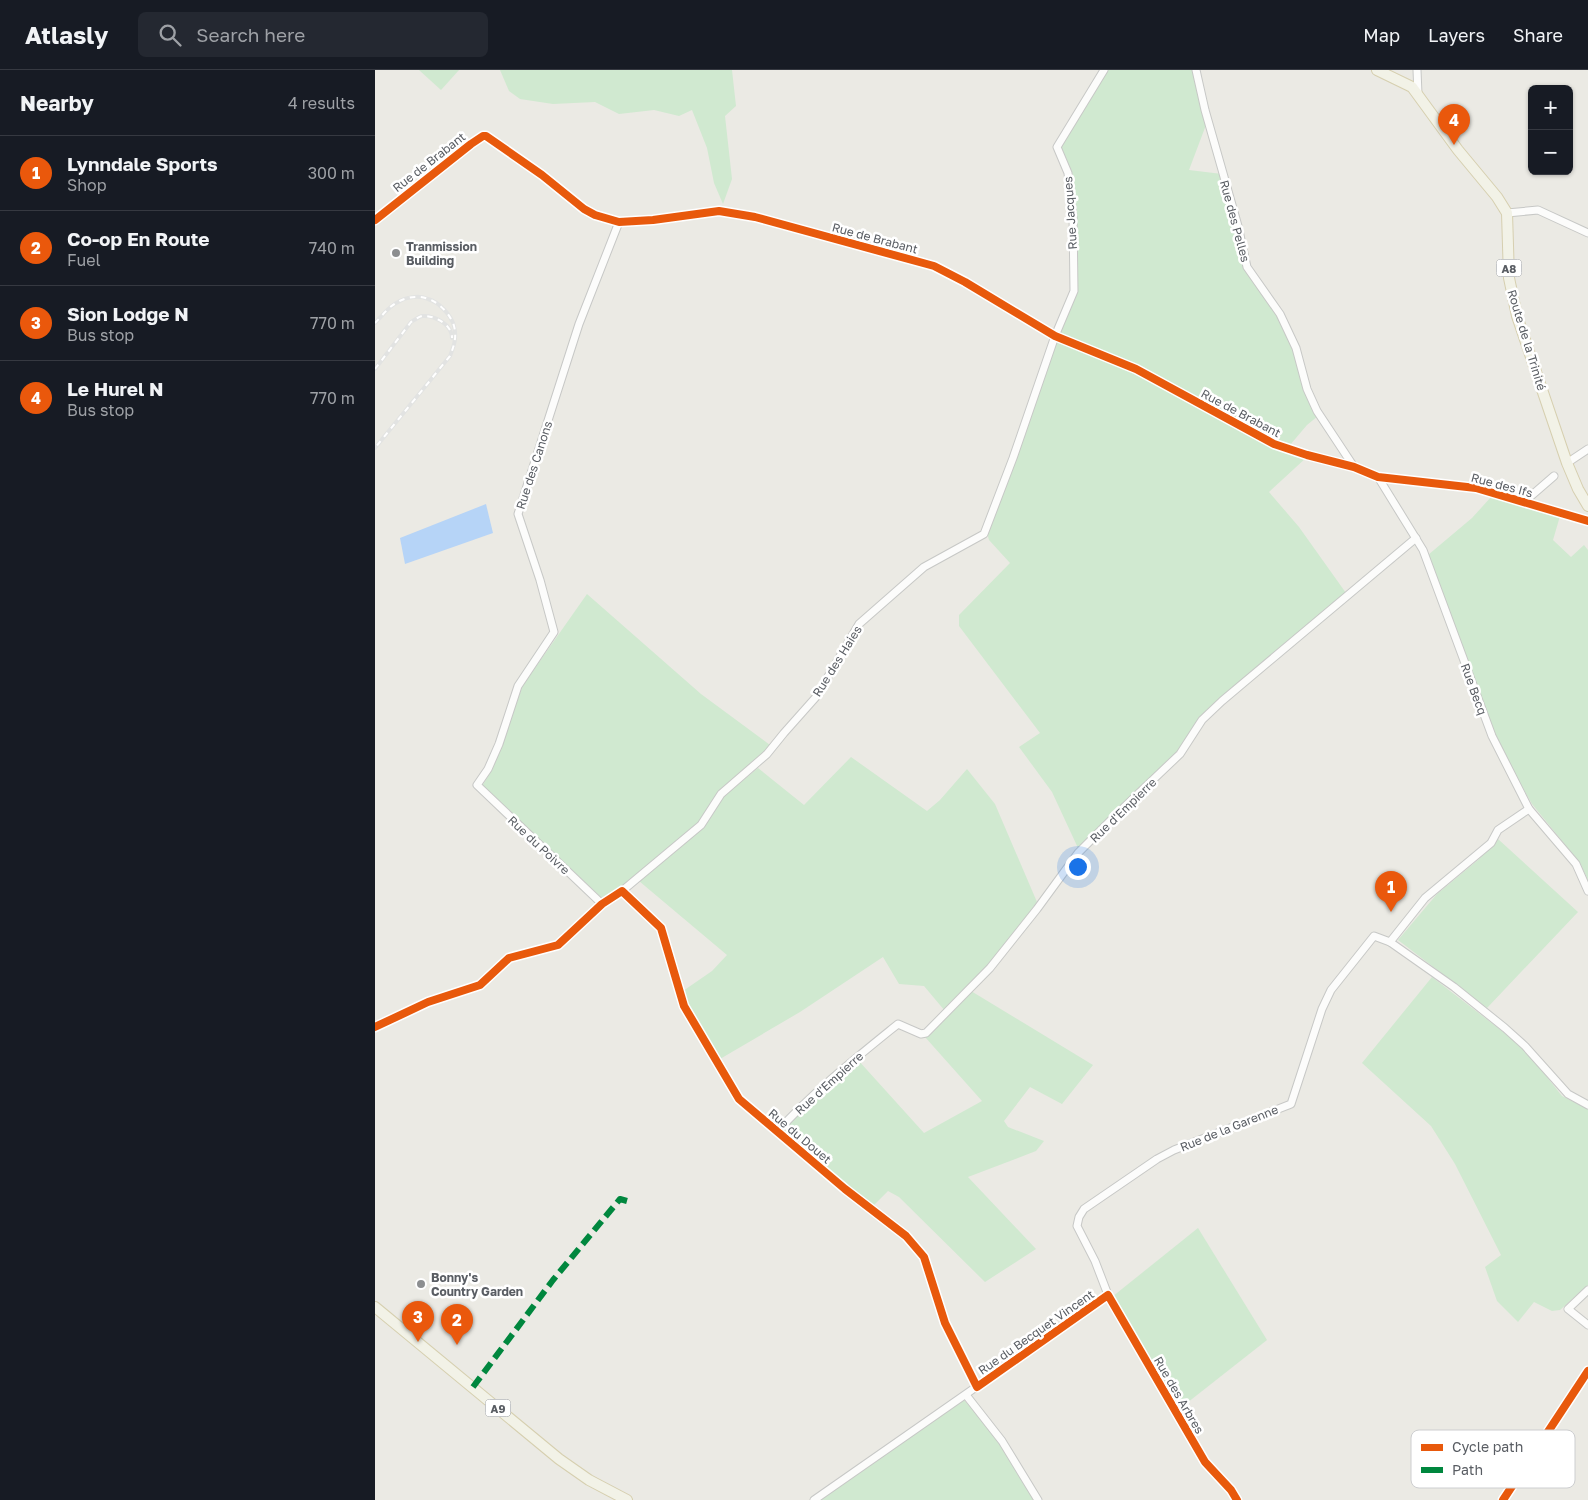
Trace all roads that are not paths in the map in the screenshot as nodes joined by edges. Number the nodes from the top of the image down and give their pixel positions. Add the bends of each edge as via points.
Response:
1 (1104, 70) edge
2 (1196, 70) edge
3 (1377, 70) edge
4 (1417, 70) edge
5 (1418, 95) junction
6 (1507, 213) junction
7 (375, 220) edge
8 (619, 222) junction
9 (1588, 233) edge
10 (1055, 336) junction
11 (1588, 449) edge
12 (1567, 463) junction
13 (1353, 468) junction
14 (1554, 476) dead end
15 (1378, 477) junction
16 (1525, 502) junction
17 (1588, 506) edge
18 (1588, 521) edge
19 (1416, 538) junction
20 (477, 785) joint
21 (1529, 809) junction
22 (621, 891) junction
23 (1588, 891) edge
24 (602, 904) junction
25 (1391, 942) junction
26 (375, 1027) edge
27 (1588, 1105) edge
28 (777, 1132) junction
29 (1588, 1290) edge
30 (1108, 1295) junction
31 (375, 1307) edge
32 (1588, 1325) edge
33 (1588, 1371) edge
34 (977, 1387) junction
35 (966, 1395) junction
36 (1549, 1430) edge
37 (1511, 1488) edge
38 (627, 1500) edge
39 (814, 1500) edge
40 (1038, 1500) edge
41 (1237, 1500) edge
42 (1503, 1500) edge

1 - 10 street, Rue Jacques via 1057,148 1068,173 1073,217 1074,292
2 - 13 street, Rue des Pelles via 1247,266 1280,314 1296,348 1307,389 1317,411
3 - 5 main road via 1412,87
4 - 5 street
5 - 6 main road
6 - 9 street via 1538,210
6 - 12 main road, Route de la Trinité / A8 via 1509,278 1517,316
7 - 8 street, Rue de Brabant via 471,144 486,136 585,209
8 - 10 street, Rue de Brabant via 719,211 755,217 934,266
8 - 20 street, Rue des Canons via 579,324 518,514 554,632 518,686 499,744
10 - 13 street, Rue de Brabant via 1136,369 1274,444
10 - 22 street, Rue des Haies via 984,534 924,567 859,624 816,697 767,754 721,794 701,825
11 - 12 street
12 - 17 main road, Route de la Trinité / A8
13 - 15 street, Rue de Brabant
14 - 16 street
15 - 16 street, Rue des Ifs via 1476,488
15 - 19 street, Rue Becq
16 - 18 street, Rue des Ifs
19 - 21 street, Rue Becq via 1492,736
19 - 28 street, Rue d'Empierre via 1202,720 1180,754 1079,853 990,968 926,1033 898,1024 839,1072
20 - 24 street, Rue du Poivre
21 - 23 street, Rue Becq via 1576,864
21 - 25 street via 1498,830 1491,843 1425,898
22 - 24 street, Rue des Haies
22 - 28 street, Rue du Douet via 661,928 684,1006 739,1099
24 - 26 street, Rue des Haies via 558,945 509,958 481,985 428,1002
25 - 27 street via 1505,1028 1568,1094
25 - 30 street, Rue de la Garenne via 1374,936 1331,990 1291,1104 1174,1150 1084,1209 1077,1226
28 - 34 street, Rue du Douet via 905,1236 924,1257 945,1323
29 - 32 street via 1569,1309
30 - 34 street, Rue du Becquet Vincent
30 - 41 street, Rue des Arbres via 1205,1462
31 - 38 main road, A9 via 559,1459
33 - 36 street
34 - 35 street, Rue du Becquet Vincent
35 - 39 street, Rue du Becquet Vincent
35 - 40 street via 1002,1441
37 - 42 street

